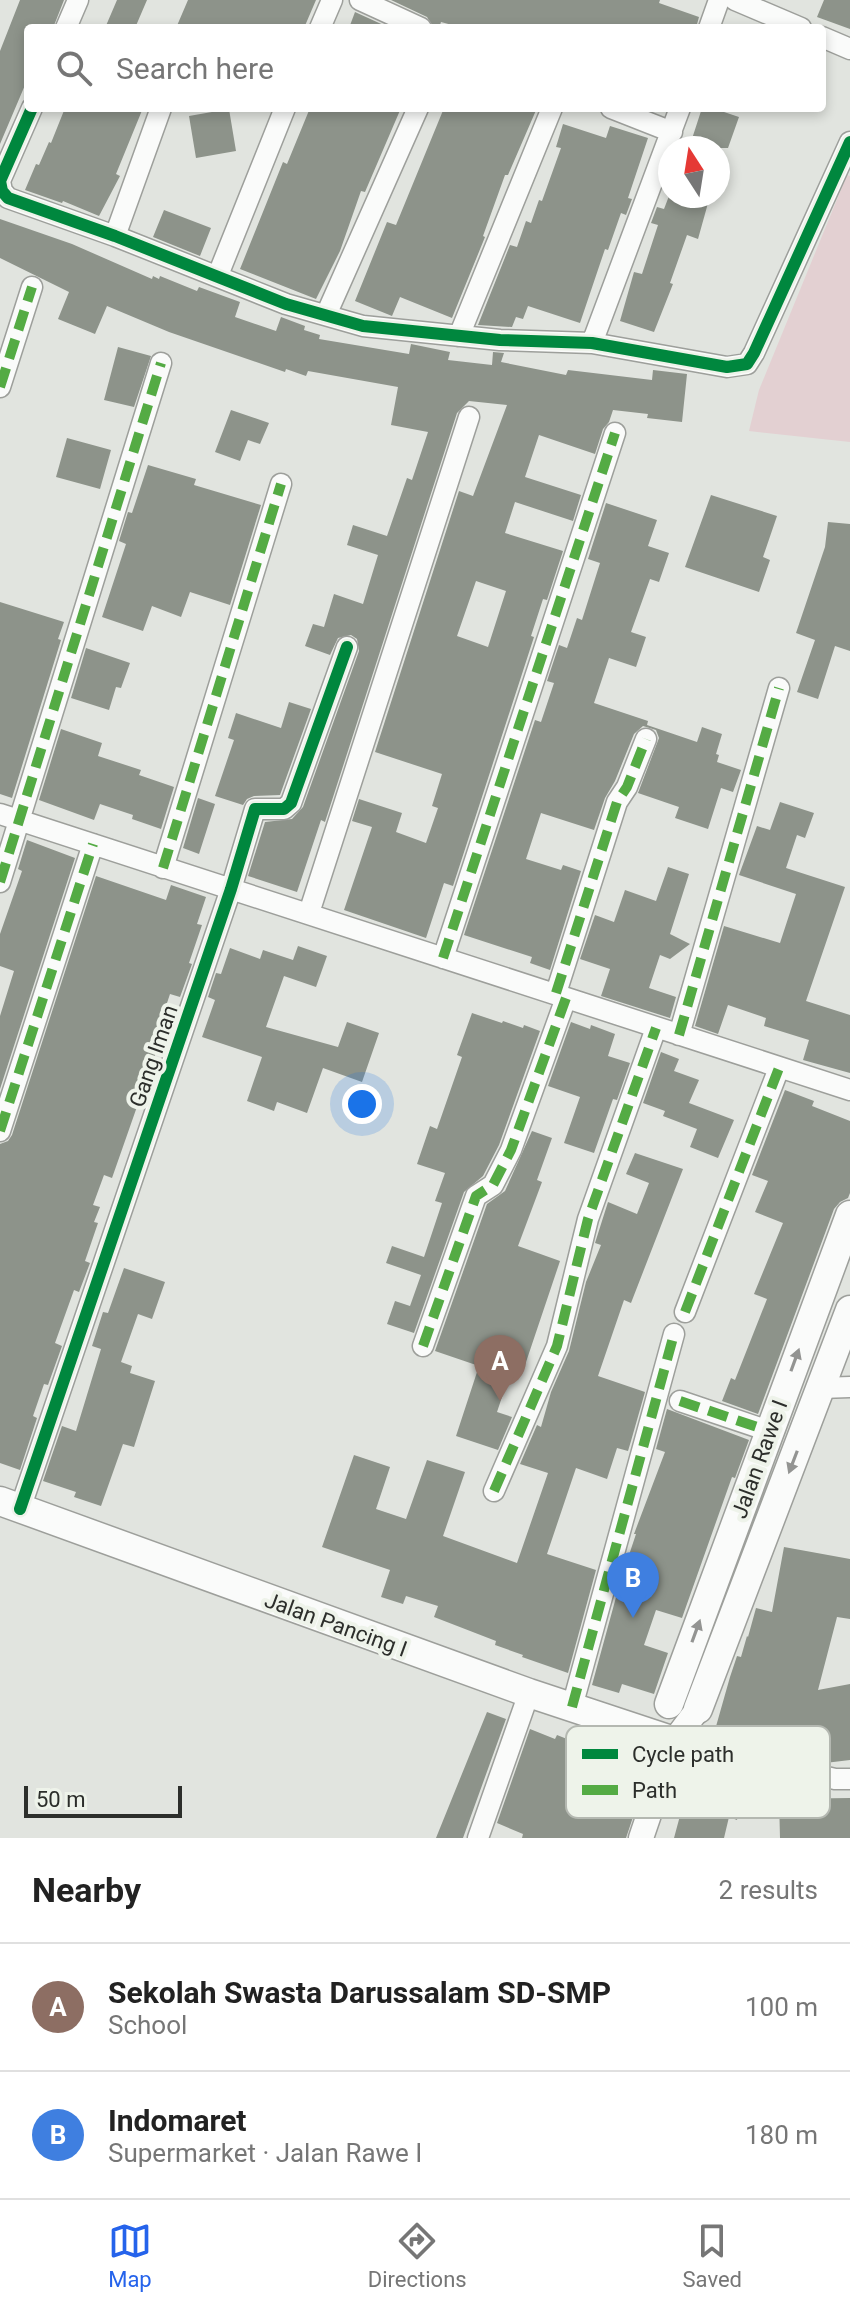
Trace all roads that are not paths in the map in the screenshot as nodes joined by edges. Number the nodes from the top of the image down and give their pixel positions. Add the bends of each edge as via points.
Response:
1 (78, 0) edge
2 (332, 0) edge
3 (360, 0) edge
4 (719, 0) edge
5 (735, 0) edge
6 (68, 24) edge
7 (322, 24) edge
8 (412, 24) edge
9 (710, 24) edge
10 (792, 24) edge
11 (826, 39) edge
12 (850, 49) edge
13 (30, 112) edge
14 (160, 112) edge
15 (281, 112) edge
16 (416, 112) edge
17 (550, 112) edge
18 (621, 112) edge
19 (679, 112) edge
20 (672, 132) junction
21 (850, 142) edge
22 (115, 236) junction
23 (218, 275) junction
24 (32, 287) dead end
25 (326, 315) junction
26 (459, 336) junction
27 (592, 343) junction
28 (161, 363) dead end
29 (0, 387) edge
30 (469, 417) dead end
31 (615, 433) dead end
32 (281, 484) dead end
33 (347, 647) dead end
34 (779, 688) dead end
35 (646, 739) dead end
36 (10, 817) edge
37 (93, 844) junction
38 (163, 868) junction
39 (0, 882) edge
40 (231, 889) junction
41 (309, 913) junction
42 (443, 958) junction
43 (561, 996) junction
44 (656, 1028) junction
45 (679, 1035) junction
46 (779, 1068) junction
47 (850, 1090) edge
48 (0, 1131) edge
49 (850, 1215) edge
50 (850, 1310) edge
51 (685, 1312) dead end
52 (674, 1334) dead end
53 (423, 1346) dead end
54 (850, 1387) edge
55 (821, 1388) junction
56 (680, 1401) dead end
57 (769, 1431) junction
58 (494, 1491) dead end
59 (10, 1505) edge
60 (529, 1693) junction
61 (669, 1704) joint
62 (572, 1707) junction
63 (698, 1709) joint
64 (629, 1726) edge
65 (672, 1726) edge
66 (685, 1726) edge
67 (830, 1778) edge
68 (850, 1779) edge
69 (648, 1818) edge
70 (478, 1838) edge
71 (641, 1838) edge

1 - 6 street
2 - 7 street
3 - 8 street
4 - 9 street
5 - 10 street
11 - 12 street
13 - 22 street via 0,181 2,191 8,198
14 - 22 street
15 - 23 street
16 - 25 street
17 - 26 street
18 - 20 street
19 - 20 street
20 - 27 street
21 - 27 street via 747,364 727,367
22 - 23 street
23 - 25 street
24 - 29 street
25 - 26 street via 363,326
26 - 27 street
28 - 36 street
30 - 41 street
31 - 42 street
32 - 38 street
33 - 40 street, Gang Iman via 291,803 284,809 255,809
34 - 45 street
35 - 43 street via 617,802
36 - 37 street
36 - 39 street
37 - 38 street
37 - 48 street
38 - 40 street
40 - 41 street
40 - 59 street, Gang Iman
41 - 42 street
42 - 43 street
43 - 44 street
43 - 53 street via 511,1150 493,1185 476,1196
44 - 45 street
44 - 58 street via 588,1219 557,1346
45 - 46 street
46 - 47 street
46 - 51 street
57 -> 49 main road, Jalan Rawe I
50 - 55 main road, Jalan Rawe I
52 - 62 street
54 - 55 street
55 -> 63 main road, Jalan Rawe I
56 - 57 street
61 -> 57 main road, Jalan Rawe I
59 - 60 main road, Jalan Pancing I
60 - 62 main road, Jalan Pancing I
60 - 70 street
61 - 65 street
62 - 64 main road, Jalan Pancing I
63 - 66 street
67 - 68 street
69 - 71 street

